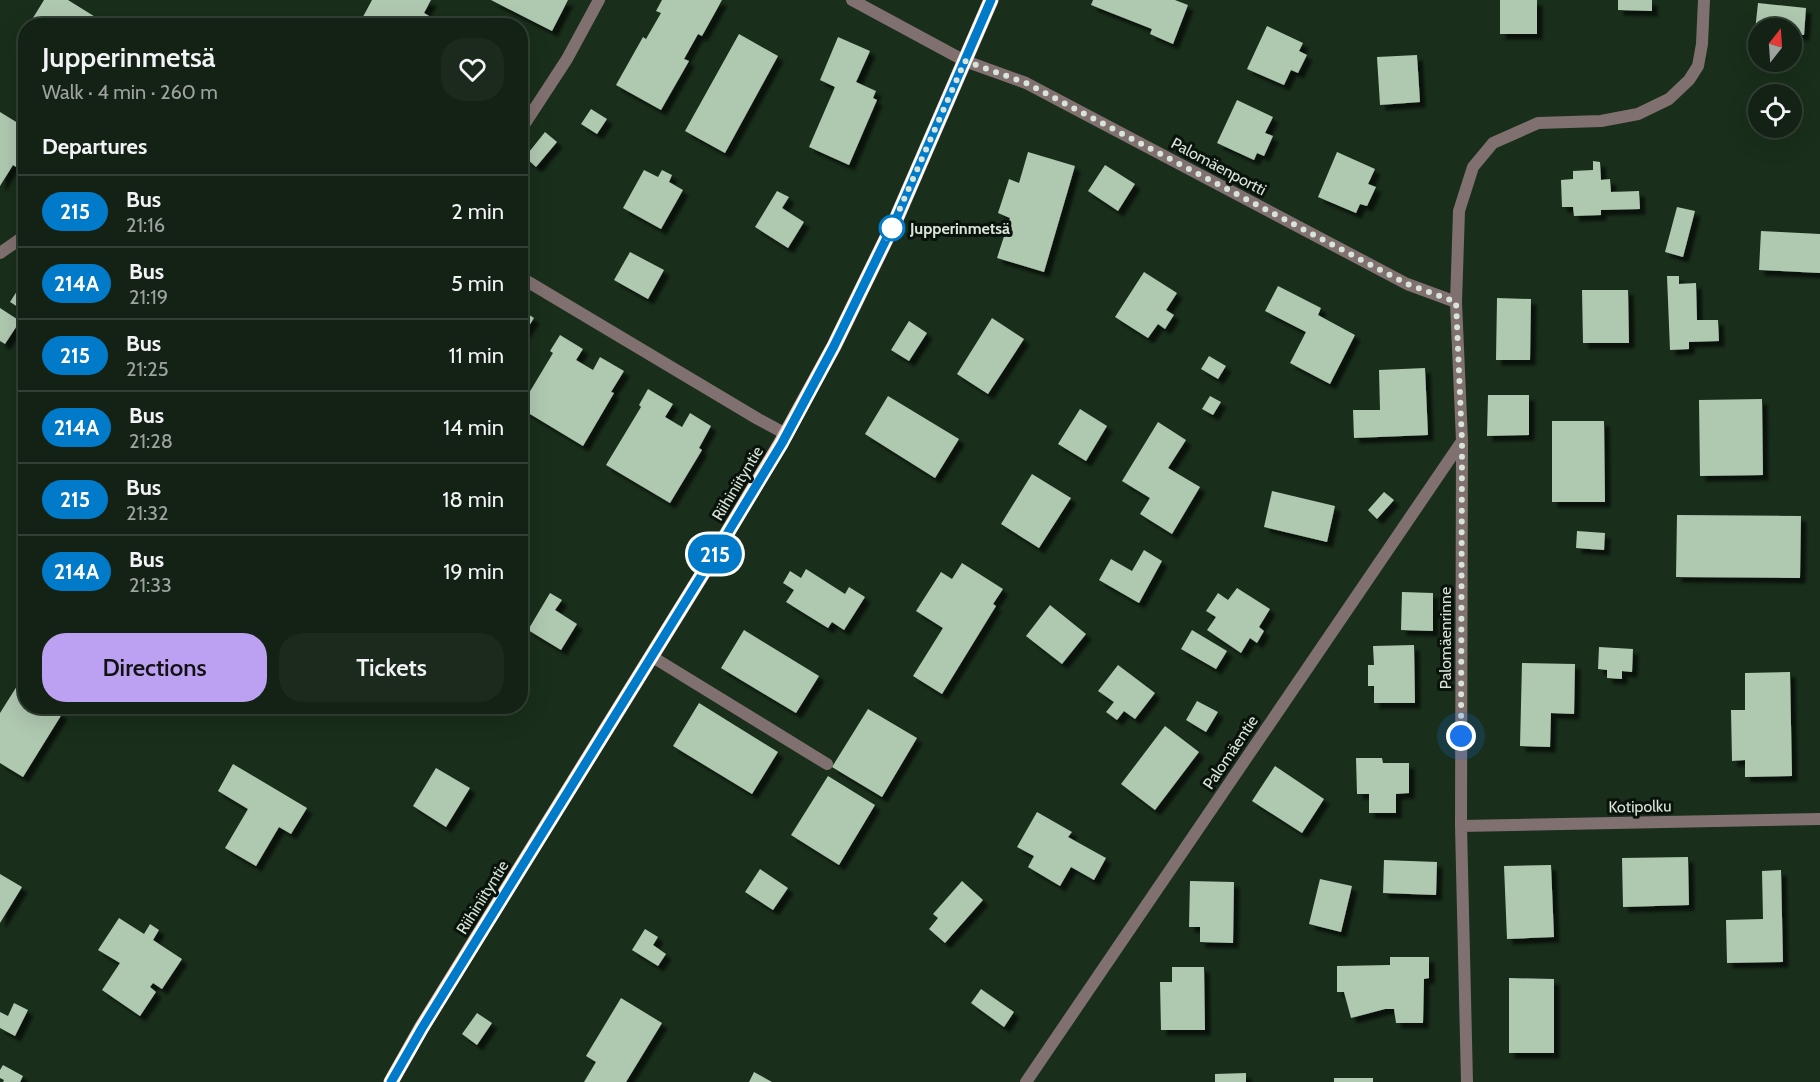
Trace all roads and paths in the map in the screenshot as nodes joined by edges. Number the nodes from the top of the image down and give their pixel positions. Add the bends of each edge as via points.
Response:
1 (599, 0) edge
2 (852, 0) edge
3 (991, 0) edge
4 (1704, 0) edge
5 (965, 61) junction
6 (528, 119) edge
7 (18, 241) edge
8 (0, 253) edge
9 (528, 283) edge
10 (1456, 302) junction
11 (786, 434) junction
12 (1462, 441) junction
13 (651, 656) junction
14 (827, 764) dead end
15 (1820, 819) edge
16 (1461, 826) junction
17 (391, 1082) edge
18 (1026, 1082) edge
19 (1467, 1082) edge

1 - 6 street
2 - 5 street, Palomäenportti
3 - 5 main road, Riihiniityntie
4 - 10 street, Palomäenrinne via 1698,66 1669,99 1638,114 1600,121 1538,123 1493,143 1473,167 1459,211
5 - 10 street, Palomäenportti via 1026,83 1407,284
5 - 11 main road, Riihiniityntie via 897,217
7 - 8 street
9 - 11 street
10 - 12 street, Palomäenrinne
11 - 13 main road, Riihiniityntie
12 - 16 street, Palomäenrinne
12 - 18 street, Palomäentie
13 - 14 street
13 - 17 main road, Riihiniityntie
15 - 16 street, Kotipolku
16 - 19 street, Palomäenrinne

